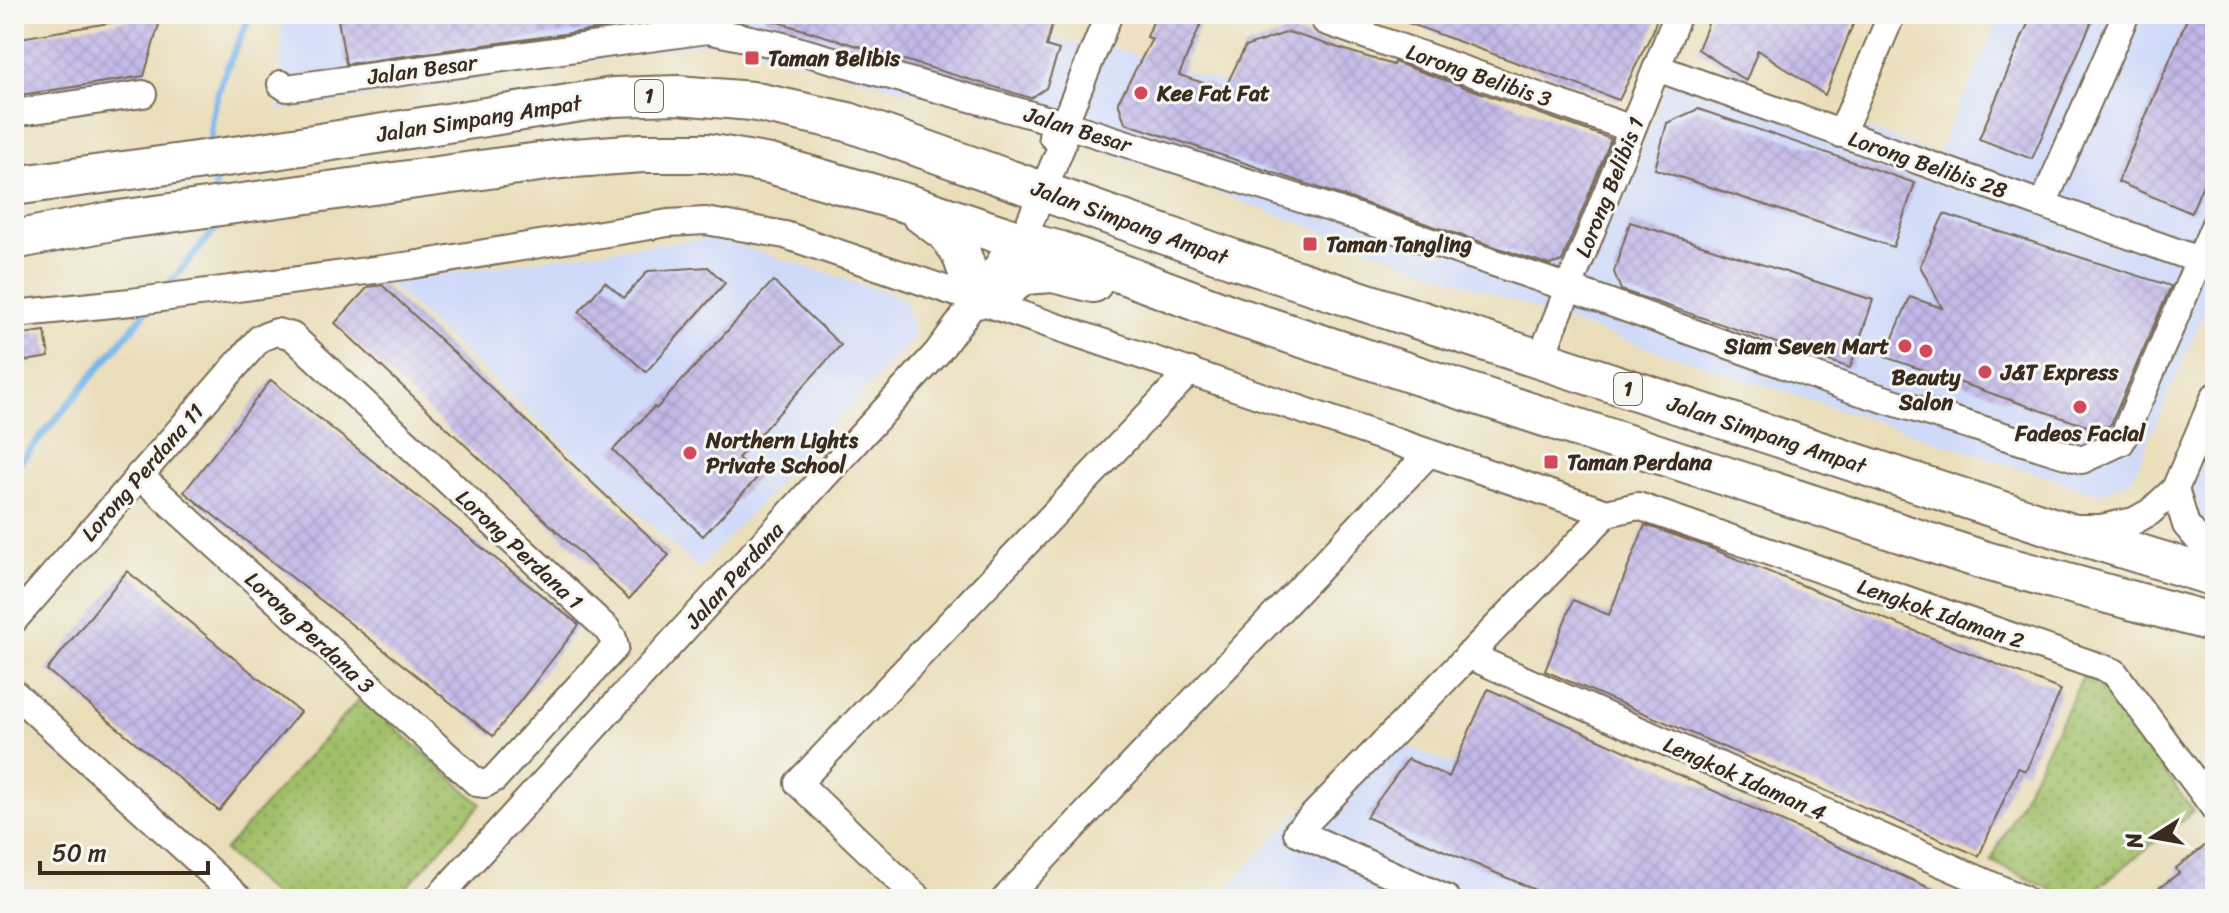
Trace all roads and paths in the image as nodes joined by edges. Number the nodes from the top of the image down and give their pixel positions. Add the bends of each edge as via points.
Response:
1 (1109, 14) edge
2 (1678, 14) edge
3 (1892, 14) edge
4 (2126, 14) edge
5 (1324, 18) edge
6 (1657, 68) junction
7 (281, 84) dead end
8 (143, 94) dead end
9 (14, 113) edge
10 (1064, 124) junction
11 (1632, 129) junction
12 (1841, 134) junction
13 (14, 186) edge
14 (1035, 189) junction
15 (909, 204) junction
16 (2043, 204) junction
17 (2215, 224) edge
18 (1014, 239) junction
19 (14, 240) edge
20 (2199, 260) junction
21 (1569, 288) junction
22 (977, 299) junction
23 (14, 314) edge
24 (1232, 315) junction
25 (277, 332) joint
26 (1540, 360) junction
27 (1190, 371) junction
28 (2215, 396) edge
29 (1429, 453) junction
30 (139, 475) junction
31 (2175, 489) junction
32 (1607, 513) junction
33 (2052, 527) junction
34 (2215, 559) edge
35 (2215, 577) edge
36 (14, 620) edge
37 (2215, 623) edge
38 (1468, 655) junction
39 (14, 693) edge
40 (485, 784) joint
41 (2215, 809) edge
42 (240, 899) edge
43 (437, 899) edge
44 (919, 899) edge
45 (1005, 899) edge
46 (1447, 899) edge
47 (2023, 899) edge

1 - 10 street, Jalan Perdana
2 - 6 street, Lorong Belibis 1
3 - 12 street
4 - 16 street
5 - 11 street, Lorong Belibis 3
6 - 11 street, Lorong Belibis 1
6 - 12 street, Lorong Belibis 28
7 - 10 street, Jalan Besar via 287,88 707,30 812,53
8 - 9 street
10 - 14 street, Jalan Perdana via 1049,138
10 - 21 street, Jalan Besar
11 - 21 street, Lorong Belibis 1
12 - 16 street, Lorong Belibis 28
13 - 14 highway, Jalan Simpang Ampat / 1 via 613,97 678,95 752,101 848,122
14 - 18 street, Jalan Perdana via 1014,221
14 - 26 highway, Jalan Simpang Ampat / 1
15 - 18 highway
15 - 19 highway via 770,164 707,153 642,153 270,198
15 - 22 highway via 948,234 961,253
16 - 20 street, Lorong Belibis 28
17 - 20 street
18 - 22 street, Jalan Perdana
18 - 24 highway via 1061,251
20 - 21 street, Jalan Besar via 2121,442 2082,460 1851,389
21 - 26 street, Lorong Belibis 1
22 - 23 street via 785,235 706,221 412,265
22 - 24 highway via 1024,275 1053,273
22 - 27 street
22 - 43 street, Jalan Perdana via 937,353
24 - 37 highway via 1986,561
25 - 30 street, Lorong Perdana 11 via 260,338
25 - 40 street, Lorong Perdana 1 via 292,336 613,638 615,647
26 - 33 highway, Jalan Simpang Ampat / 1
27 - 29 street
27 - 44 street via 798,783
28 - 31 street
29 - 32 street
29 - 45 street
30 - 36 street, Lorong Perdana 11
30 - 40 street, Lorong Perdana 3 via 468,776
31 - 33 street via 2134,521 2101,528
31 - 34 street via 2186,525
32 - 38 street
32 - 41 street, Lengkok Idaman 2 via 1638,506 2114,672
33 - 35 highway, Jalan Simpang Ampat / 1
38 - 46 street via 1297,832
38 - 47 street, Lengkok Idaman 4
39 - 42 street

